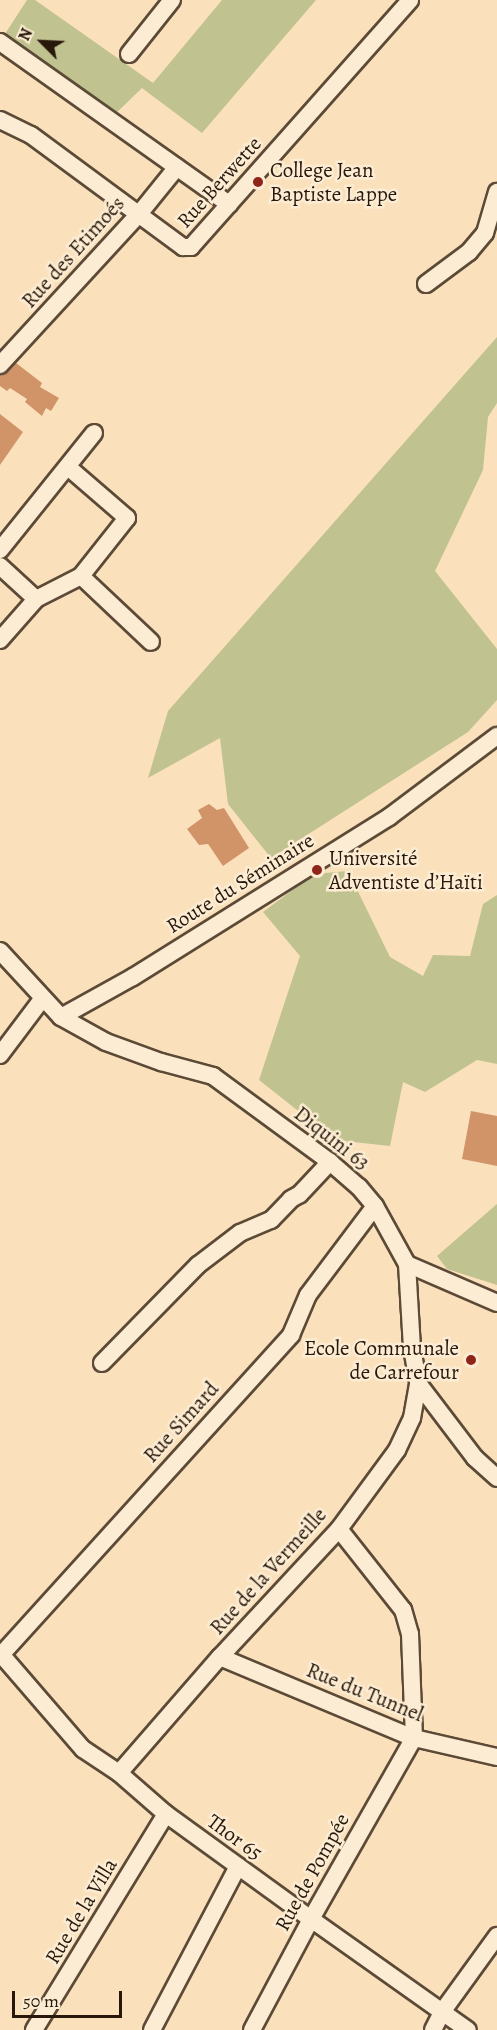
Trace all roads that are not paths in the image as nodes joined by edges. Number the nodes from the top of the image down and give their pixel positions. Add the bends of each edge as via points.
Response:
1 (172, 0) edge
2 (410, 0) edge
3 (0, 42) edge
4 (129, 54) dead end
5 (0, 120) edge
6 (177, 167) junction
7 (497, 192) edge
8 (229, 204) junction
9 (139, 214) junction
10 (426, 284) dead end
11 (0, 365) edge
12 (94, 433) dead end
13 (68, 467) junction
14 (0, 550) edge
15 (0, 566) edge
16 (81, 576) junction
17 (36, 599) junction
18 (0, 640) edge
19 (151, 642) dead end
20 (497, 736) edge
21 (0, 951) edge
22 (43, 998) junction
23 (61, 1017) junction
24 (0, 1055) edge
25 (330, 1161) junction
26 (375, 1206) junction
27 (407, 1264) junction
28 (497, 1303) edge
29 (102, 1363) dead end
30 (418, 1383) junction
31 (497, 1478) edge
32 (339, 1529) junction
33 (1, 1654) edge
34 (220, 1657) junction
35 (414, 1738) junction
36 (497, 1757) edge
37 (119, 1773) junction
38 (166, 1814) junction
39 (238, 1866) junction
40 (311, 1919) junction
41 (497, 1936) edge
42 (442, 2012) junction
43 (34, 2030) edge
44 (152, 2030) edge
45 (252, 2030) edge
46 (433, 2030) edge
47 (468, 2030) edge

1 - 4 street
2 - 8 street, Rue Berwette
3 - 6 street
5 - 9 street, Rue Berwette via 31,135
6 - 8 street
6 - 9 street, Rue des Etimoés
7 - 10 street via 485,233 469,252
8 - 9 street, Rue Berwette via 187,248
9 - 11 street, Rue des Etimoés
12 - 13 street
13 - 14 street
13 - 16 street via 127,519
15 - 17 street
16 - 17 street
16 - 19 street
17 - 18 street
20 - 23 street, Route du Séminaire via 389,817 133,977
21 - 22 street, Diquini 63
22 - 23 street, Diquini 63
22 - 24 street
23 - 25 street, Diquini 63 via 106,1042 213,1076
25 - 26 street, Diquini 63
25 - 29 street via 271,1220 240,1233 198,1265
26 - 27 street, Diquini 63
26 - 33 street, Rue Simard via 308,1295 291,1335
27 - 28 street
27 - 30 street, Diquini 63
30 - 31 street, Diquini 63 via 475,1458
30 - 32 street, Rue de la Vermeille via 412,1418 397,1450
32 - 34 street, Rue de la Vermeille
32 - 35 street via 403,1610 411,1634
33 - 37 street, Thor 65 via 83,1749
34 - 35 street, Rue du Tunnel
34 - 37 street, Rue de la Vermeille
35 - 36 street, Rue du Tunnel
35 - 40 street, Rue de Pompée
37 - 38 street, Thor 65
38 - 39 street, Thor 65
38 - 43 street, Rue de la Villa
39 - 40 street, Thor 65
39 - 44 street
40 - 42 street, Thor 65
40 - 45 street, Rue de Pompée
41 - 42 street
42 - 46 street
42 - 47 street, Thor 65

